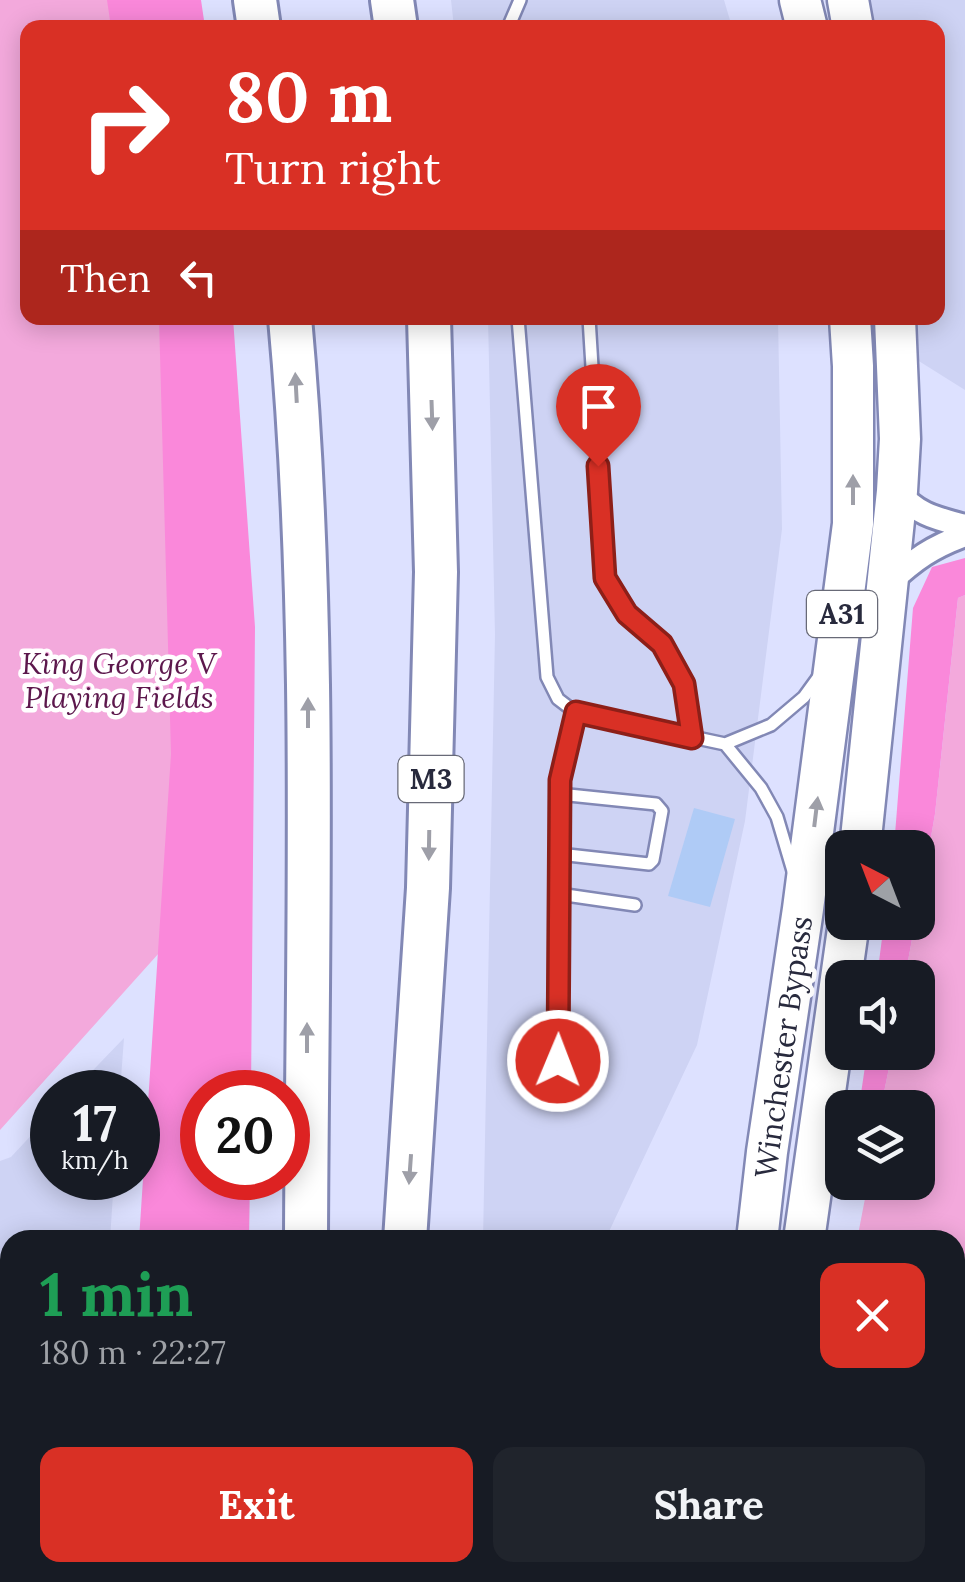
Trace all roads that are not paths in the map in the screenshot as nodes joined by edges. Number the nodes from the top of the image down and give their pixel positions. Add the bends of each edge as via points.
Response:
1 (290, 325) edge
2 (429, 325) edge
3 (519, 325) edge
4 (589, 325) edge
5 (850, 325) edge
6 (895, 325) edge
7 (897, 491) junction
8 (965, 526) edge
9 (965, 535) edge
10 (889, 583) junction
11 (836, 655) junction
12 (576, 712) junction
13 (692, 738) junction
14 (724, 744) junction
15 (559, 794) junction
16 (862, 830) edge
17 (559, 854) junction
18 (559, 894) junction
19 (635, 905) dead end
20 (803, 909) junction
21 (846, 940) edge
22 (558, 1061) dead end
23 (306, 1230) edge
24 (406, 1230) edge
25 (758, 1230) edge
26 (805, 1230) edge

23 -> 1 highway via 308,655
2 -> 24 highway, M3 via 436,572 428,888
3 - 12 lane via 547,676 558,700
4 - 13 lane via 605,578 627,614 662,644 684,684
11 -> 5 highway, Winchester Bypass / A31 via 854,524
6 - 7 highway, A31
7 - 8 street via 930,517
7 - 10 highway, A31
9 - 10 street via 916,557
10 - 16 highway, A31
11 - 14 lane via 771,726
20 -> 11 highway, Winchester Bypass / A31
12 - 13 lane
12 - 15 lane
13 - 14 lane
14 - 20 lane via 777,817
15 - 17 lane
15 - 17 lane via 656,804 662,811 649,864
17 - 18 lane
18 - 19 lane
18 - 22 lane
20 - 25 highway, Winchester Bypass / A31
21 - 26 highway, Winchester Bypass

